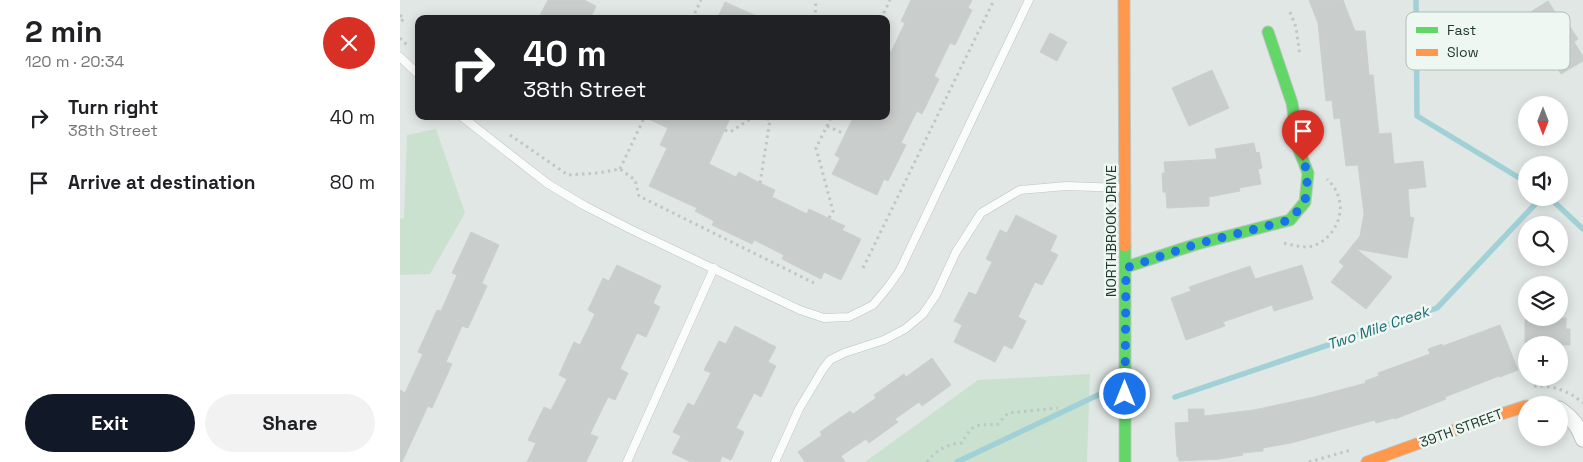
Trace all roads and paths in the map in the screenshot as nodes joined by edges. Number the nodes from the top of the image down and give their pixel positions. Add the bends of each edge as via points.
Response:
1 (701, 0) edge
2 (816, 0) edge
3 (890, 0) edge
4 (994, 0) edge
5 (1029, 0) edge
6 (1124, 0) edge
7 (400, 15) edge
8 (694, 15) edge
9 (815, 15) edge
10 (882, 15) edge
11 (400, 22) edge
12 (1268, 32) dead end
13 (400, 57) edge
14 (415, 71) edge
15 (466, 120) edge
16 (643, 120) edge
17 (749, 120) edge
18 (770, 120) edge
19 (830, 120) edge
20 (827, 126) junction
21 (725, 130) dead end
22 (506, 132) dead end
23 (845, 134) dead end
24 (620, 169) junction
25 (760, 183) dead end
26 (1126, 188) junction
27 (829, 218) dead end
28 (714, 268) junction
29 (863, 268) dead end
30 (1126, 268) junction
31 (814, 283) dead end
32 (1058, 408) dead end
33 (1518, 408) edge
34 (1568, 415) edge
35 (1583, 439) edge
36 (627, 462) edge
37 (775, 462) edge
38 (927, 462) edge
39 (1125, 462) edge
40 (1367, 462) edge

1 - 8 path
2 - 9 path
3 - 10 path
4 - 29 path
5 - 28 lane via 900,270 873,305 850,317 824,318 800,310
6 - 26 street, NORTHBROOK DRIVE
7 - 11 path via 404,19
12 - 30 street via 1292,103 1299,150 1308,173 1305,202 1290,220 1197,244
13 - 14 lane
15 - 28 lane via 548,184 630,229
16 - 24 path
17 - 21 path via 730,132
18 - 25 path
19 - 20 path
20 - 23 path
20 - 27 path via 816,148 833,211
22 - 24 path via 568,175
24 - 31 path via 635,180 639,196
26 - 30 street, NORTHBROOK DRIVE
26 - 37 lane via 1066,186 1020,190 981,213 923,314 905,329 884,340 844,353 830,360 822,369
28 - 36 lane
30 - 39 street, NORTHBROOK DRIVE
32 - 38 path via 1008,413 997,425 980,424 968,431 962,443 946,446
33 - 40 street, 39TH STREET
34 - 35 street

